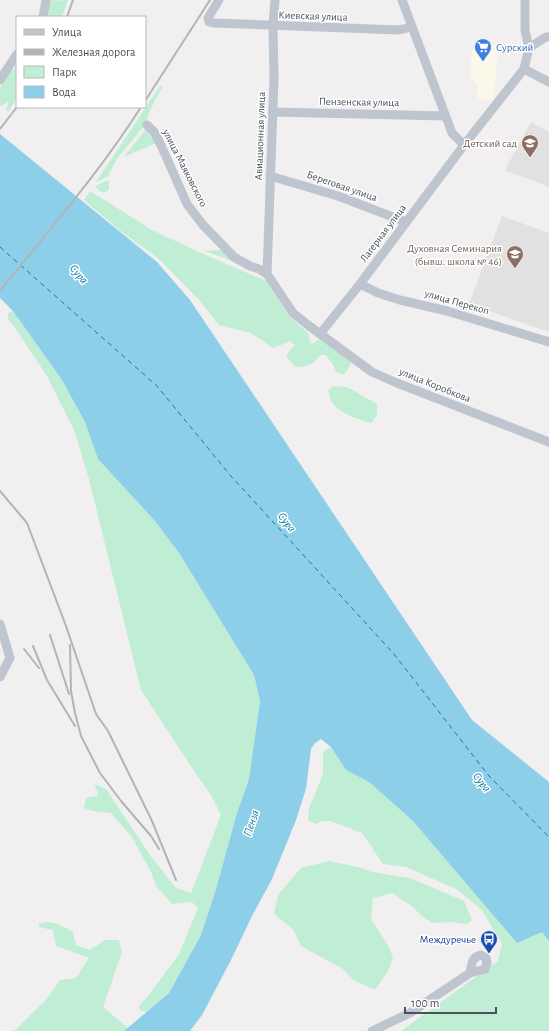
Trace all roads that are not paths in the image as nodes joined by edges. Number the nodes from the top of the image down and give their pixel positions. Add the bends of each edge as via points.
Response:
1 (46, 0) edge
2 (218, 0) edge
3 (275, 0) edge
4 (402, 0) edge
5 (525, 0) edge
6 (43, 16) edge
7 (273, 26) junction
8 (411, 27) junction
9 (549, 37) edge
10 (529, 48) junction
11 (16, 56) edge
12 (524, 69) junction
13 (0, 80) edge
14 (549, 82) edge
15 (273, 112) junction
16 (446, 116) junction
17 (148, 125) dead end
18 (464, 145) junction
19 (270, 176) junction
20 (406, 222) junction
21 (267, 274) junction
22 (360, 284) junction
23 (320, 334) junction
24 (549, 342) edge
25 (549, 442) edge
26 (0, 624) edge
27 (0, 677) edge
28 (470, 973) junction
29 (377, 1030) edge

1 - 6 street
2 - 7 street, Киевская улица via 208,18 209,22
3 - 7 street, Авиационная улица
4 - 8 street
5 - 10 street via 525,30
7 - 8 street, Киевская улица via 400,30
7 - 15 street, Авиационная улица
8 - 16 street
9 - 10 street
10 - 12 street
11 - 13 street
12 - 14 street
12 - 18 street, Лагерная улица
15 - 16 street, Пензенская улица
15 - 19 street, Авиационная улица
16 - 18 street via 452,133
17 - 21 street, улица Маяковского via 160,143 187,204 203,225 234,257
18 - 20 street, Лагерная улица
19 - 20 street, Береговая улица via 338,196
19 - 21 street, Авиационная улица
20 - 22 street, Лагерная улица
21 - 23 street via 293,313
22 - 23 street, Лагерная улица
22 - 24 street, улица Перекоп via 393,298 447,311
23 - 25 street, улица Коробкова via 372,372
26 - 27 street via 10,658
28 - 28 street via 476,956 486,958 487,964 484,969
28 - 29 street via 410,1013

